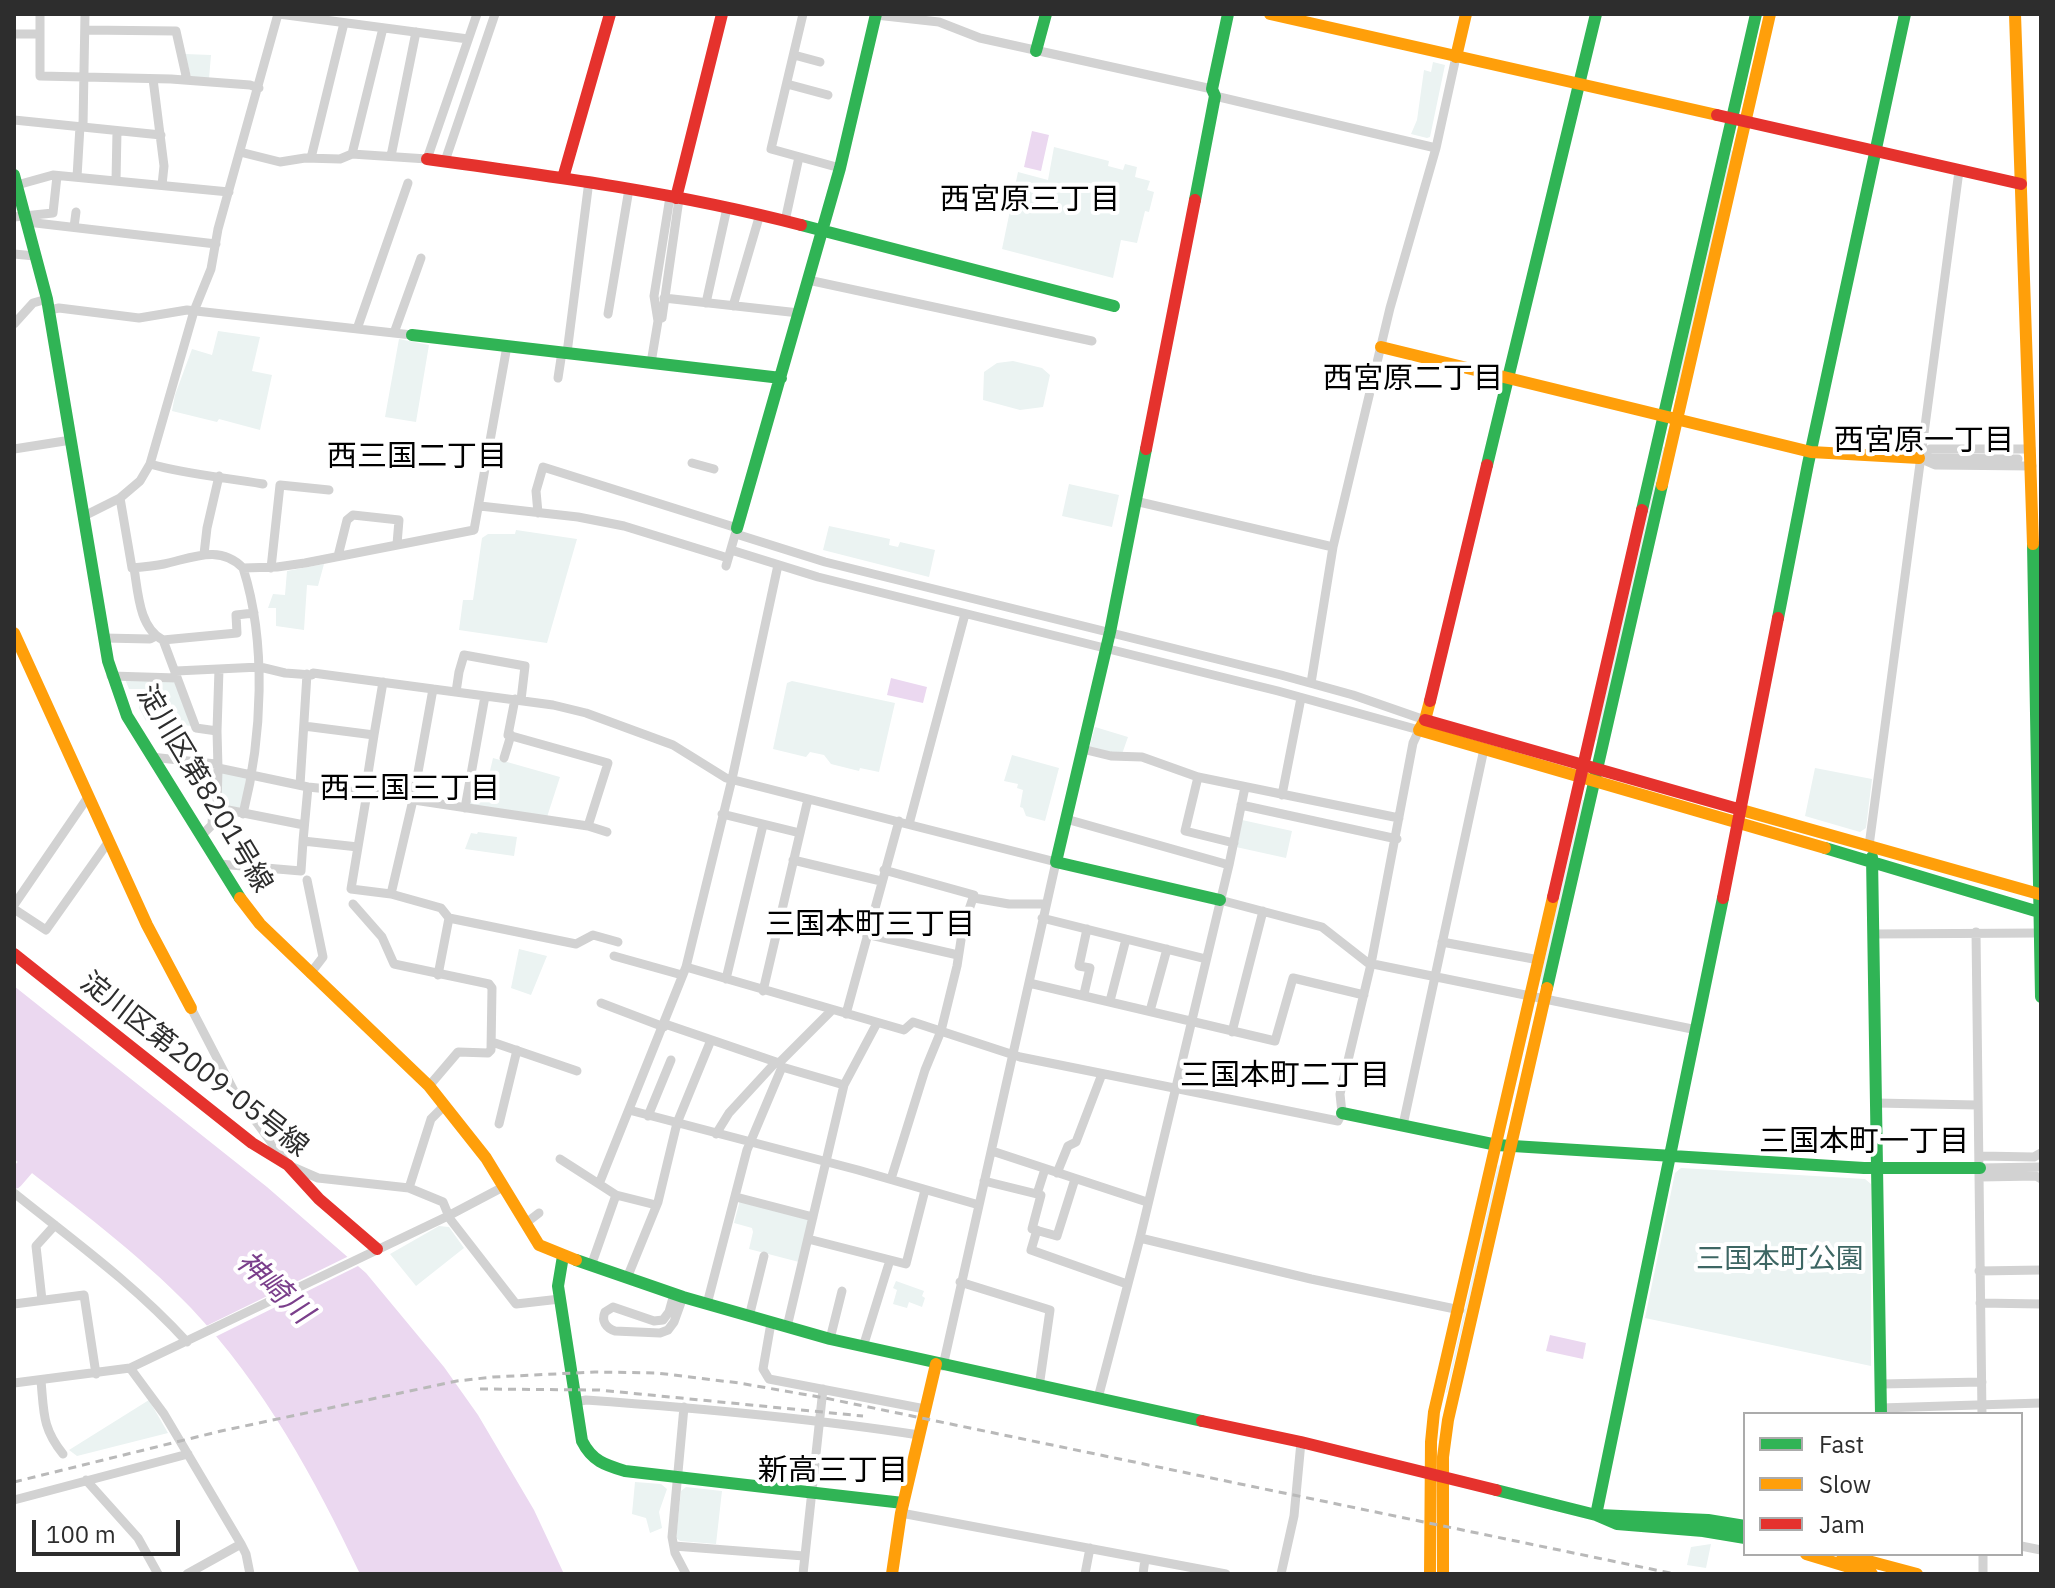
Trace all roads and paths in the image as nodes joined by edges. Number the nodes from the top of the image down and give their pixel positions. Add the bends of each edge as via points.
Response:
1 (40, 14) edge
2 (85, 14) edge
3 (278, 14) edge
4 (369, 14) edge
5 (477, 14) edge
6 (495, 14) edge
7 (610, 14) edge
8 (722, 14) edge
9 (803, 14) edge
10 (1046, 14) edge
11 (1228, 14) edge
12 (1270, 14) edge
13 (1466, 14) edge
14 (1596, 14) edge
15 (1756, 14) edge
16 (1770, 14) edge
17 (1905, 14) edge
18 (2015, 14) edge
19 (876, 15) edge
20 (344, 23) junction
21 (367, 26) junction
22 (383, 28) junction
23 (85, 30) junction
24 (416, 32) junction
25 (14, 34) edge
26 (40, 34) junction
27 (468, 39) junction
28 (1036, 51) junction
29 (794, 55) junction
30 (1456, 57) junction
31 (820, 62) dead end
32 (84, 77) junction
33 (153, 79) junction
34 (187, 80) junction
35 (787, 84) junction
36 (1579, 84) junction
37 (259, 88) junction
38 (1214, 93) junction
39 (828, 95) dead end
40 (14, 120) edge
41 (1739, 121) junction
42 (82, 126) junction
43 (117, 131) junction
44 (161, 135) junction
45 (1436, 148) junction
46 (240, 152) junction
47 (1876, 152) junction
48 (352, 154) junction
49 (391, 156) junction
50 (799, 157) junction
51 (311, 158) junction
52 (427, 159) junction
53 (445, 161) junction
54 (840, 168) junction
55 (1959, 171) junction
56 (57, 176) junction
57 (77, 177) junction
58 (15, 178) edge
59 (563, 178) junction
60 (116, 181) junction
61 (589, 181) junction
62 (408, 183) dead end
63 (2021, 184) junction
64 (162, 185) junction
65 (629, 189) junction
66 (229, 192) junction
67 (675, 198) junction
68 (727, 208) junction
69 (76, 212) dead end
70 (760, 214) junction
71 (22, 219) edge
72 (785, 221) junction
73 (74, 227) junction
74 (822, 232) junction
75 (216, 244) junction
76 (14, 254) edge
77 (35, 256) junction
78 (421, 258) dead end
79 (808, 280) junction
80 (664, 298) junction
81 (706, 303) junction
82 (48, 304) junction
83 (733, 306) junction
84 (1114, 306) dead end
85 (194, 311) junction
86 (799, 313) junction
87 (608, 314) dead end
88 (14, 324) edge
89 (357, 329) junction
90 (394, 333) junction
91 (412, 335) joint
92 (1092, 341) dead end
93 (507, 346) junction
94 (1381, 347) junction
95 (564, 353) junction
96 (653, 363) junction
97 (558, 378) dead end
98 (781, 378) junction
99 (1508, 378) junction
100 (1670, 418) junction
101 (71, 440) junction
102 (14, 449) edge
103 (2031, 449) junction
104 (1811, 452) junction
105 (1919, 458) junction
106 (2018, 459) dead end
107 (692, 463) dead end
108 (150, 464) junction
109 (2032, 466) junction
110 (714, 469) dead end
111 (219, 476) junction
112 (263, 484) dead end
113 (329, 490) dead end
114 (120, 498) junction
115 (1135, 501) junction
116 (480, 506) junction
117 (538, 513) junction
118 (84, 516) junction
119 (737, 531) junction
120 (397, 544) junction
121 (1333, 547) junction
122 (784, 550) junction
123 (204, 554) junction
124 (338, 556) junction
125 (728, 558) junction
126 (778, 566) junction
127 (134, 568) junction
128 (243, 568) junction
129 (271, 568) junction
130 (863, 571) junction
131 (859, 587) junction
132 (971, 599) junction
133 (254, 613) junction
134 (966, 615) junction
135 (1110, 632) junction
136 (14, 633) edge
137 (104, 638) junction
138 (160, 638) junction
139 (1106, 649) junction
140 (18, 656) edge
141 (260, 667) junction
142 (219, 669) junction
143 (177, 674) junction
144 (307, 674) junction
145 (111, 676) junction
146 (383, 682) junction
147 (1311, 683) junction
148 (433, 689) junction
149 (456, 692) junction
150 (485, 696) junction
151 (1301, 698) junction
152 (518, 699) junction
153 (1422, 725) junction
154 (304, 726) junction
155 (217, 731) junction
156 (374, 735) junction
157 (511, 735) junction
158 (1082, 749) junction
159 (1484, 749) junction
160 (151, 757) junction
161 (504, 758) dead end
162 (217, 766) junction
163 (1589, 772) junction
164 (253, 774) junction
165 (1198, 777) junction
166 (732, 779) junction
167 (304, 786) junction
168 (1245, 787) junction
169 (366, 793) junction
170 (1282, 795) junction
171 (88, 797) junction
172 (808, 799) junction
173 (413, 800) junction
174 (1241, 805) junction
175 (217, 808) junction
176 (465, 808) junction
177 (243, 814) junction
178 (722, 814) junction
179 (1738, 816) junction
180 (1399, 818) junction
181 (1066, 819) junction
182 (904, 823) junction
183 (304, 825) junction
184 (763, 825) junction
185 (588, 826) junction
186 (607, 832) dead end
187 (800, 833) junction
188 (201, 836) junction
189 (1397, 839) junction
190 (109, 841) junction
191 (303, 841) junction
192 (1234, 843) junction
193 (1869, 846) junction
194 (358, 847) junction
195 (793, 860) junction
196 (1874, 861) junction
197 (1056, 862) junction
198 (219, 864) junction
199 (1229, 865) junction
200 (884, 870) junction
201 (307, 880) dead end
202 (881, 881) junction
203 (391, 894) junction
204 (2039, 894) junction
205 (974, 898) junction
206 (1220, 900) junction
207 (353, 904) dead end
208 (1045, 904) junction
209 (14, 907) edge
210 (1263, 911) junction
211 (2039, 912) edge
212 (449, 918) junction
213 (1042, 918) junction
214 (1087, 929) junction
215 (1976, 932) junction
216 (2039, 933) edge
217 (866, 934) junction
218 (1874, 934) junction
219 (1126, 939) junction
220 (618, 942) dead end
221 (1442, 942) junction
222 (1167, 949) junction
223 (14, 954) edge
224 (958, 955) junction
225 (614, 956) dead end
226 (1206, 959) junction
227 (1539, 960) junction
228 (1371, 964) junction
229 (684, 971) junction
230 (310, 974) junction
231 (438, 975) junction
232 (1434, 976) junction
233 (726, 979) junction
234 (1029, 983) junction
235 (763, 991) junction
236 (1084, 994) junction
237 (1364, 995) junction
238 (1537, 996) junction
239 (2041, 997) edge
240 (1110, 1001) junction
241 (601, 1003) dead end
242 (191, 1008) joint
243 (832, 1010) junction
244 (1150, 1011) junction
245 (846, 1014) junction
246 (1190, 1021) junction
247 (877, 1023) junction
248 (664, 1025) junction
249 (1697, 1030) junction
250 (941, 1031) junction
251 (1232, 1032) junction
252 (711, 1040) junction
253 (492, 1042) junction
254 (517, 1050) junction
255 (1012, 1054) junction
256 (671, 1060) dead end
257 (779, 1064) junction
258 (577, 1071) dead end
259 (1102, 1074) junction
260 (844, 1085) junction
261 (429, 1086) junction
262 (1175, 1090) junction
263 (1876, 1103) junction
264 (445, 1105) junction
265 (1977, 1105) junction
266 (629, 1110) junction
267 (1342, 1113) junction
268 (648, 1116) junction
269 (677, 1123) junction
270 (499, 1124) dead end
271 (1403, 1125) junction
272 (716, 1134) junction
273 (750, 1143) junction
274 (1503, 1145) junction
275 (992, 1151) junction
276 (2041, 1153) edge
277 (1670, 1156) junction
278 (560, 1159) dead end
279 (825, 1162) junction
280 (288, 1165) junction
281 (1980, 1167) junction
282 (2040, 1167) edge
283 (1878, 1168) junction
284 (1045, 1169) junction
285 (1057, 1173) junction
286 (891, 1179) junction
287 (1075, 1179) junction
288 (2041, 1179) edge
289 (984, 1181) junction
290 (599, 1184) junction
291 (503, 1187) junction
292 (409, 1188) junction
293 (925, 1190) junction
294 (16, 1194) edge
295 (1037, 1194) junction
296 (616, 1195) junction
297 (736, 1197) junction
298 (1147, 1202) junction
299 (656, 1205) junction
300 (979, 1205) junction
301 (539, 1213) dead end
302 (448, 1216) junction
303 (813, 1217) junction
304 (526, 1223) junction
305 (55, 1225) junction
306 (1037, 1230) junction
307 (1140, 1238) junction
308 (808, 1239) junction
309 (374, 1250) junction
310 (563, 1256) junction
311 (764, 1256) dead end
312 (890, 1260) junction
313 (591, 1266) junction
314 (2041, 1270) edge
315 (1979, 1271) junction
316 (627, 1278) junction
317 (960, 1282) junction
318 (1127, 1284) junction
319 (842, 1291) dead end
320 (679, 1296) junction
321 (560, 1299) junction
322 (42, 1300) junction
323 (1980, 1303) junction
324 (14, 1304) edge
325 (707, 1304) junction
326 (2041, 1304) edge
327 (1460, 1310) junction
328 (749, 1317) junction
329 (771, 1323) junction
330 (787, 1327) junction
331 (830, 1339) junction
332 (188, 1341) junction
333 (863, 1347) junction
334 (940, 1365) junction
335 (130, 1368) junction
336 (96, 1374) junction
337 (41, 1381) junction
338 (1982, 1382) junction
339 (14, 1383) edge
340 (1881, 1384) junction
341 (1039, 1387) junction
342 (823, 1389) junction
343 (1098, 1398) junction
344 (575, 1402) junction
345 (2041, 1403) edge
346 (684, 1407) junction
347 (925, 1409) junction
348 (1982, 1409) edge
349 (1881, 1411) edge
350 (820, 1421) junction
351 (919, 1435) junction
352 (1301, 1442) junction
353 (63, 1454) dead end
354 (188, 1454) junction
355 (1431, 1476) junction
356 (678, 1477) junction
357 (86, 1480) junction
358 (1445, 1480) junction
359 (812, 1493) junction
360 (14, 1500) edge
361 (902, 1508) junction
362 (1596, 1515) junction
363 (1743, 1526) edge
364 (1743, 1538) edge
365 (241, 1544) junction
366 (674, 1546) junction
367 (1090, 1548) junction
368 (804, 1556) junction
369 (1817, 1556) edge
370 (1848, 1556) edge
371 (1145, 1559) junction
372 (1880, 1567) edge
373 (158, 1574) edge
374 (187, 1574) edge
375 (250, 1574) edge
376 (686, 1574) edge
377 (803, 1574) edge
378 (892, 1574) edge
379 (1085, 1574) edge
380 (1143, 1574) edge
381 (1226, 1574) edge
382 (1281, 1574) edge
383 (1430, 1574) edge
384 (1443, 1574) edge
385 (1917, 1574) edge

1 - 26 street
2 - 23 street
3 - 20 street
3 - 37 street
4 - 21 street
5 - 27 street
6 - 53 street
7 - 59 street
8 - 67 street
9 - 29 street
10 - 28 street
11 - 38 street
12 - 30 street
13 - 30 street
14 - 36 street
15 - 41 street
16 - 41 street
17 - 47 street
18 - 63 street
19 - 28 street via 939,22
19 - 54 street
20 - 21 street
20 - 51 street
21 - 22 street
22 - 24 street
22 - 48 street
23 - 32 street
23 - 34 street via 176,31
24 - 27 street
24 - 49 street
25 - 26 street
26 - 32 street via 40,76
27 - 52 street
28 - 38 street
29 - 31 street
29 - 35 street
30 - 36 street
30 - 45 street
32 - 33 street
32 - 42 street
33 - 34 street
33 - 44 street
34 - 37 street
35 - 39 street
35 - 50 street via 771,149
36 - 41 street
36 - 99 street
37 - 46 street
38 - 45 street
38 - 115 street
40 - 42 street
41 - 47 street
41 - 100 street
42 - 43 street
42 - 57 street
43 - 44 street
43 - 60 street
44 - 64 street
45 - 94 street
46 - 51 street via 280,162
46 - 66 street
47 - 55 street
47 - 104 street
48 - 49 street
48 - 51 street
49 - 52 street
50 - 54 street
50 - 72 street
52 - 53 street
53 - 59 street
54 - 74 street
55 - 63 street
55 - 105 street
56 - 57 street
56 - 58 street
56 - 71 street via 53,213
57 - 60 street
58 - 71 street, 淀川区第8201号線
59 - 61 street
60 - 64 street
61 - 65 street
61 - 95 street
62 - 89 street
63 - 103 street
64 - 66 street
65 - 67 street
65 - 87 street
66 - 75 street
67 - 68 street
67 - 80 street
67 - 96 street via 654,296 658,321
68 - 70 street
68 - 81 street
69 - 73 street
70 - 72 street
70 - 83 street
71 - 73 street
71 - 77 street, 淀川区第8201号線
72 - 74 street
73 - 75 street
74 - 79 street
74 - 84 street
75 - 85 street
76 - 77 street
77 - 82 street, 淀川区第8201号線
78 - 90 street
79 - 86 street
79 - 92 street
80 - 81 street
80 - 96 street
81 - 83 street
82 - 85 street via 139,318
82 - 88 street via 33,303
82 - 101 street, 淀川区第8201号線
83 - 86 street
85 - 89 street
85 - 108 street
86 - 98 street
89 - 90 street
90 - 91 street
91 - 93 street
93 - 95 street
93 - 116 street
94 - 99 street
94 - 121 street
95 - 96 street
95 - 97 street
96 - 98 street
98 - 119 street
99 - 100 street
99 - 153 street
100 - 104 street
100 - 163 street
101 - 102 street
101 - 118 street, 淀川区第8201号線
103 - 105 street via 1930,449
103 - 109 street
104 - 105 street
104 - 179 street
105 - 106 street
105 - 109 street via 1935,465
105 - 193 street
107 - 110 street
108 - 111 street via 194,476
108 - 114 street
109 - 204 street
111 - 112 street
111 - 123 street
113 - 129 street via 280,485
114 - 118 street
114 - 127 street
115 - 121 street
115 - 135 street
116 - 117 street
116 - 120 street via 474,530
117 - 119 street via 536,491 543,467
117 - 125 street via 624,526
118 - 137 street, 淀川区第8201号線
119 - 122 street
119 - 125 street
120 - 124 street
120 - 124 street via 399,520 353,515
121 - 147 street
122 - 126 street
122 - 130 street
123 - 127 street
123 - 128 street via 233,557
124 - 129 street
125 - 126 street
126 - 131 street
126 - 166 street
127 - 138 street via 142,613
128 - 129 street
128 - 133 street
130 - 131 street
130 - 132 street
131 - 134 street
132 - 134 street
132 - 135 street
133 - 138 street via 236,615 237,633
133 - 141 street
134 - 139 street
134 - 182 street
135 - 139 street
135 - 147 street
136 - 140 street
137 - 138 street
137 - 145 street, 淀川区第8201号線
138 - 143 street
139 - 151 street
139 - 158 street
140 - 171 street
141 - 142 street
141 - 144 street
141 - 164 street
142 - 143 street
142 - 155 street
143 - 145 street
143 - 155 street via 196,728
144 - 146 street
144 - 154 street
145 - 160 street, 淀川区第8201号線
146 - 148 street
146 - 156 street
147 - 153 street
148 - 149 street
148 - 173 street
149 - 150 street
149 - 152 street via 464,655 525,666
150 - 152 street
150 - 176 street
151 - 153 street
151 - 170 street
152 - 157 street
152 - 166 street via 586,713 673,745
153 - 159 street
153 - 163 street
153 - 180 street via 1413,743
154 - 156 street
154 - 167 street
155 - 162 street
156 - 169 street
157 - 161 street
157 - 185 street via 608,763
158 - 165 street via 1142,757
158 - 181 street
159 - 163 street
159 - 221 street
160 - 162 street
160 - 188 street, 淀川区第8201号線
162 - 164 street
162 - 175 street
163 - 179 street
163 - 227 street
163 - 238 street
164 - 167 street
164 - 177 street
165 - 168 street
165 - 192 street via 1185,831
166 - 172 street
166 - 178 street
167 - 169 street
167 - 183 street
168 - 170 street
168 - 174 street
169 - 173 street
169 - 194 street
170 - 180 street
171 - 190 street
171 - 209 street
172 - 182 street
172 - 187 street
173 - 176 street
173 - 203 street
174 - 189 street
174 - 192 street
175 - 177 street
175 - 188 street via 211,810 212,825
176 - 185 street
177 - 183 street
178 - 184 street
178 - 229 street
179 - 193 street
179 - 196 street
179 - 249 street
180 - 189 street
181 - 197 street
181 - 199 street
182 - 197 street
182 - 200 street
183 - 191 street
184 - 187 street
184 - 233 street
185 - 186 street
187 - 195 street
188 - 198 street, 淀川区第8201号線
189 - 228 street
190 - 209 street via 46,930
190 - 242 street
191 - 194 street
191 - 198 street via 301,871
192 - 199 street
193 - 196 street
193 - 204 street
194 - 203 street via 351,889
195 - 202 street
195 - 235 street
196 - 211 street
196 - 218 street
197 - 206 street
197 - 208 street
198 - 230 street, 淀川区第8201号線 via 260,924
199 - 206 street
200 - 202 street
200 - 205 street
201 - 230 street via 323,957
202 - 217 street
203 - 212 street via 441,908
204 - 211 street
205 - 208 street
205 - 224 street
206 - 210 street
206 - 226 street
207 - 231 street via 382,937 394,964
208 - 213 street
210 - 228 street via 1322,927
210 - 251 street
211 - 216 street
212 - 220 street via 576,944 593,935
212 - 231 street
213 - 214 street
213 - 234 street
214 - 219 street
214 - 236 street via 1079,966 1090,968
215 - 216 street
215 - 218 street
215 - 265 street
216 - 239 street
217 - 224 street
217 - 245 street
218 - 263 street
219 - 222 street
219 - 240 street
221 - 227 street
221 - 232 street
222 - 226 street
222 - 244 street
223 - 280 street, 淀川区第2009-05号線 via 252,1143
224 - 250 street
225 - 229 street
226 - 246 street
227 - 238 street
228 - 232 street
228 - 237 street
229 - 233 street
229 - 248 street
230 - 261 street, 淀川区第8201号線
231 - 253 street via 489,984
232 - 238 street
232 - 271 street
233 - 235 street
234 - 236 street
234 - 255 street
235 - 243 street
236 - 240 street
237 - 251 street via 1293,978 1275,1041
237 - 267 street via 1340,1094
238 - 249 street
238 - 274 street
240 - 244 street
241 - 248 street
242 - 280 street via 235,1093
243 - 245 street
243 - 257 street
244 - 246 street
245 - 247 street
246 - 251 street
246 - 262 street
247 - 250 street via 904,1030 913,1022
247 - 260 street
248 - 252 street
248 - 266 street
249 - 277 street
250 - 255 street
250 - 286 street
252 - 257 street
252 - 269 street
253 - 254 street
253 - 261 street via 488,1053 458,1052
254 - 258 street
254 - 270 street
255 - 259 street
255 - 275 street
256 - 268 street
257 - 260 street
257 - 272 street via 729,1113
257 - 273 street
259 - 262 street
259 - 285 street via 1076,1142 1068,1146
260 - 279 street
261 - 264 street, 淀川区第8201号線
262 - 267 street via 1338,1121
262 - 298 street
263 - 265 street
263 - 283 street
264 - 291 street, 淀川区第8201号線
264 - 292 street via 431,1119
265 - 281 street
266 - 268 street
266 - 290 street
267 - 271 street
268 - 269 street
269 - 272 street
269 - 299 street
271 - 274 street
272 - 273 street
273 - 279 street
273 - 297 street
274 - 277 street
274 - 327 street
274 - 358 street via 1448,1420
275 - 284 street
275 - 289 street
276 - 281 street
277 - 283 street
277 - 362 street
278 - 290 street
279 - 286 street
279 - 303 street
280 - 292 street via 318,1178
280 - 309 street, 淀川区第2009-05号線
281 - 282 street
281 - 283 street
281 - 288 street
281 - 315 street
283 - 340 street
284 - 285 street
284 - 295 street
285 - 287 street
286 - 293 street
287 - 298 street
287 - 306 street via 1057,1236
289 - 295 street
289 - 300 street
290 - 296 street
291 - 302 street
291 - 304 street, 淀川区第8201号線
292 - 302 street via 443,1202
293 - 300 street
293 - 312 street via 906,1264
294 - 305 street
295 - 306 street via 1041,1195 1032,1229
296 - 299 street
296 - 313 street
297 - 303 street
297 - 325 street
298 - 307 street
299 - 316 street
300 - 317 street
301 - 304 street
302 - 309 street
302 - 321 street via 516,1304
303 - 308 street
304 - 310 street, 淀川区第8201号線 via 539,1245
305 - 322 street via 36,1246
305 - 332 street via 145,1298
306 - 318 street via 1031,1250
307 - 318 street
307 - 327 street
308 - 312 street
308 - 330 street
309 - 332 street
310 - 313 street, 淀川区第8201号線
310 - 321 street via 557,1283
311 - 328 street
312 - 333 street
313 - 316 street, 淀川区第8201号線
314 - 315 street
315 - 323 street
316 - 320 street, 淀川区第8201号線
317 - 334 street
317 - 341 street via 1050,1310
318 - 343 street
319 - 331 street
320 - 320 street via 673,1325 663,1332 615,1331 604,1321 605,1312 613,1307 660,1322
320 - 325 street, 淀川区第8201号線
321 - 344 street
322 - 324 street
322 - 336 street via 84,1295
323 - 326 street
323 - 338 street
325 - 328 street, 淀川区第8201号線
327 - 355 street via 1434,1412
328 - 329 street, 淀川区第8201号線
329 - 330 street, 淀川区第8201号線
329 - 342 street via 765,1376
330 - 331 street, 淀川区第8201号線
331 - 333 street, 淀川区第8201号線
332 - 335 street
333 - 334 street, 淀川区第8201号線
334 - 341 street, 淀川区第8201号線
334 - 347 street
335 - 336 street
335 - 354 street
336 - 337 street
337 - 339 street
337 - 353 street via 42,1415
338 - 340 street
338 - 348 street
340 - 349 street
341 - 343 street, 淀川区第8201号線
342 - 347 street
342 - 350 street
343 - 352 street, 淀川区第8201号線
344 - 346 street
344 - 356 street via 584,1446 599,1463
345 - 348 street
346 - 350 street
346 - 356 street
347 - 351 street
348 - 349 street
350 - 351 street
350 - 359 street
351 - 361 street
352 - 355 street, 淀川区第8201号線
352 - 382 street via 1294,1516
354 - 357 street
354 - 365 street
355 - 358 street, 淀川区第8201号線
355 - 383 street
356 - 359 street
356 - 366 street
357 - 360 street
357 - 373 street via 138,1538
358 - 362 street, 淀川区第8201号線
358 - 384 street
359 - 361 street
359 - 368 street
361 - 367 street
361 - 378 street
362 - 363 street
362 - 364 street via 1617,1524
365 - 374 street
365 - 375 street
366 - 368 street
366 - 376 street
367 - 371 street
367 - 379 street
368 - 377 street
369 - 372 street
370 - 372 street
371 - 380 street
371 - 381 street
372 - 385 street

